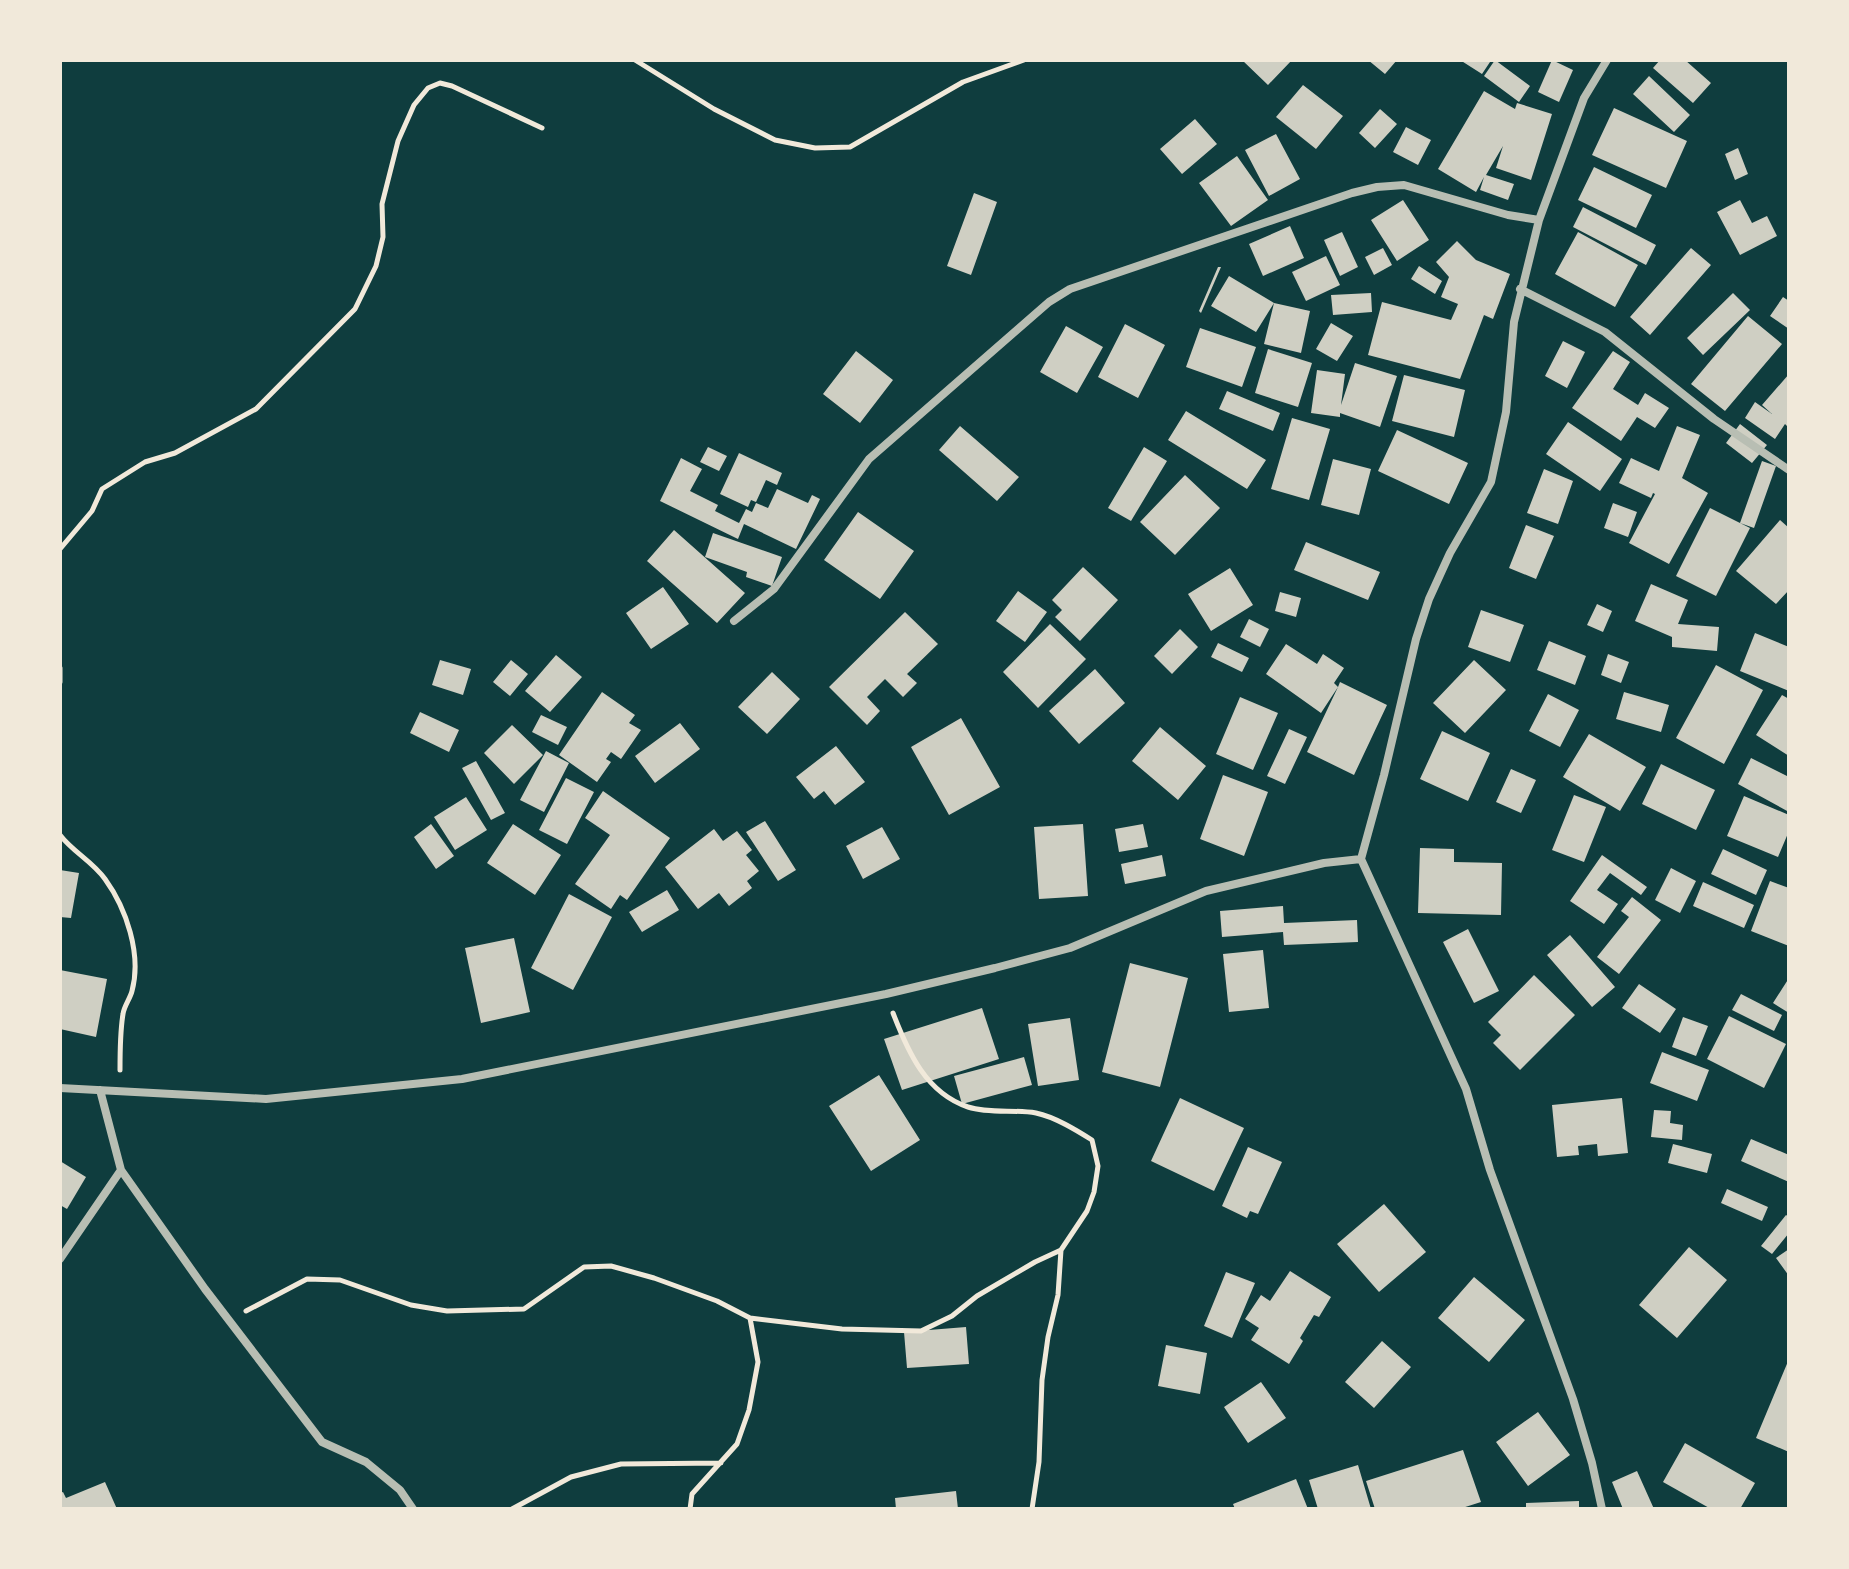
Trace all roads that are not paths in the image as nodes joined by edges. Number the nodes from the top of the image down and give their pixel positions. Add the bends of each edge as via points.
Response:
1 (1607, 60) edge
2 (1539, 220) junction
3 (1520, 289) junction
4 (1789, 470) edge
5 (734, 621) dead end
6 (1361, 859) junction
7 (60, 1088) edge
8 (100, 1090) junction
9 (121, 1170) junction
10 (60, 1259) edge
11 (413, 1509) edge
12 (1602, 1509) edge

1 - 2 street via 1584,98
2 - 3 street
2 - 5 street via 1404,185 1377,187 1070,289 869,459 774,589
3 - 4 street via 1605,332 1714,419
3 - 6 street via 1506,412 1491,482 1429,599
6 - 8 street via 1206,891 1070,948 886,994 462,1079 266,1099
6 - 12 street via 1466,1089 1573,1399
7 - 8 street
8 - 9 street
9 - 10 street
9 - 11 street via 322,1442 366,1462 400,1490

